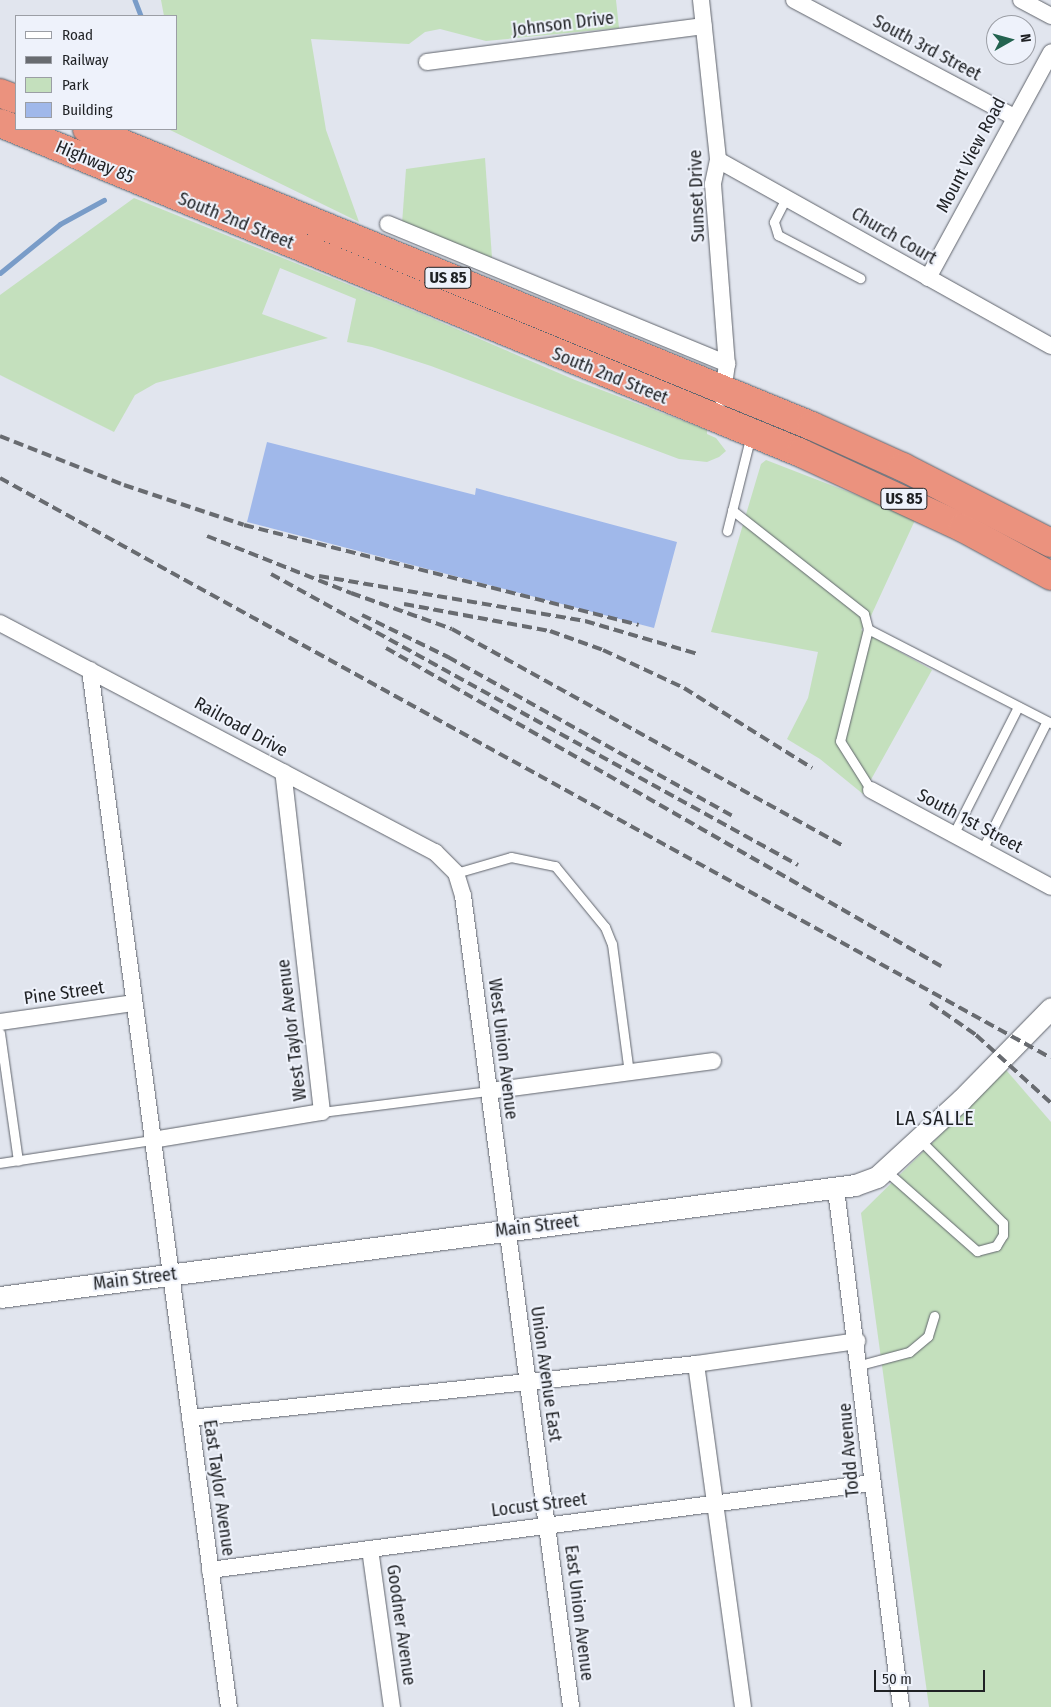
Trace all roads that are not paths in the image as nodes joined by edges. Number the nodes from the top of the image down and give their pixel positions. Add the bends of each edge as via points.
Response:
1 (701, 0) edge
2 (794, 0) edge
3 (1021, 0) edge
4 (1051, 16) edge
5 (704, 26) junction
6 (1051, 52) edge
7 (427, 62) dead end
8 (0, 93) edge
9 (15, 99) edge
10 (1014, 117) junction
11 (0, 123) edge
12 (15, 129) edge
13 (17, 130) edge
14 (90, 130) edge
15 (718, 160) junction
16 (173, 164) joint
17 (162, 190) joint
18 (786, 198) junction
19 (388, 224) dead end
20 (860, 278) dead end
21 (928, 278) junction
22 (1051, 346) edge
23 (727, 364) junction
24 (724, 392) junction
25 (715, 419) junction
26 (756, 419) junction
27 (732, 510) junction
28 (727, 531) dead end
29 (1051, 543) edge
30 (1051, 576) edge
31 (0, 623) edge
32 (868, 629) junction
33 (90, 670) junction
34 (1018, 707) junction
35 (1049, 722) edge
36 (283, 772) junction
37 (871, 790) joint
38 (953, 835) junction
39 (982, 850) junction
40 (456, 873) junction
41 (1051, 887) edge
42 (134, 1004) junction
43 (1051, 1008) edge
44 (0, 1022) edge
45 (0, 1033) edge
46 (714, 1061) dead end
47 (629, 1073) junction
48 (489, 1091) junction
49 (322, 1112) junction
50 (919, 1139) junction
51 (152, 1140) junction
52 (18, 1160) junction
53 (0, 1163) edge
54 (885, 1170) junction
55 (836, 1190) junction
56 (506, 1230) junction
57 (170, 1274) junction
58 (0, 1296) edge
59 (934, 1316) dead end
60 (857, 1341) junction
61 (696, 1364) junction
62 (860, 1366) junction
63 (526, 1380) junction
64 (190, 1418) junction
65 (872, 1483) junction
66 (716, 1504) junction
67 (548, 1524) junction
68 (370, 1549) junction
69 (210, 1570) junction
70 (229, 1707) edge
71 (392, 1707) edge
72 (571, 1707) edge
73 (744, 1707) edge
74 (902, 1707) edge

1 - 5 street, Sunset Drive
2 - 10 street, South 3rd Street
3 - 4 street
5 - 7 street, Johnson Drive
5 - 15 street, Sunset Drive
6 - 10 street, Mount View Road
8 - 9 highway
10 - 21 street, Mount View Road
11 - 12 highway, Highway 85 / US 85
13 - 17 highway, Highway 85 / US 85
14 - 16 highway, Highway 85 / US 85
15 - 18 street, Church Court
15 - 23 street, Sunset Drive via 713,184
16 - 24 highway, South 2nd Street / US 85
17 - 25 highway, South 2nd Street / US 85
18 - 20 lane via 774,222 778,235
18 - 21 street, Church Court
19 - 23 street
21 - 22 street, Church Court
23 - 24 street, Sunset Drive
24 - 25 street, Sunset Drive
24 - 26 highway, South 2nd Street / US 85
25 - 26 highway, South 2nd Street / US 85
26 - 27 lane
26 - 29 highway, South 2nd Street / US 85 via 904,467
26 - 30 highway, South 2nd Street / US 85
27 - 28 lane
27 - 32 lane via 864,614
31 - 33 street, Railroad Drive
32 - 34 lane via 950,668
32 - 37 lane via 840,741
33 - 36 street, Railroad Drive
33 - 42 street
34 - 35 lane
34 - 38 lane
35 - 39 lane
36 - 40 street, Railroad Drive via 435,852
36 - 49 street, West Taylor Avenue
37 - 38 street, South 1st Street
38 - 39 street, South 1st Street
39 - 41 street, South 1st Street
40 - 47 lane via 511,857 555,866 605,927 612,944
40 - 48 street, West Union Avenue via 463,896
42 - 44 street, Pine Street
42 - 51 street
43 - 50 street, Main Street
45 - 52 lane
46 - 47 street
47 - 48 street
48 - 49 lane
48 - 56 street, West Union Avenue
49 - 51 street, West Taylor Avenue
50 - 54 street, Main Street
50 - 54 lane via 1003,1223 1004,1235 996,1246 977,1251
51 - 52 lane
51 - 57 street
52 - 53 lane
54 - 55 street, Main Street via 877,1177
55 - 56 street, Main Street
55 - 60 street, Todd Avenue
56 - 57 street, Main Street
56 - 63 street, Union Avenue East
57 - 58 street, Main Street
57 - 64 street, East Taylor Avenue
59 - 62 lane via 928,1336 909,1352
60 - 61 street
60 - 62 street, Todd Avenue
61 - 63 street
61 - 66 street
62 - 65 street, Todd Avenue
63 - 64 street
63 - 67 street, Union Avenue East
64 - 69 street, East Taylor Avenue
65 - 66 street, Locust Street
65 - 74 street, Todd Avenue
66 - 67 street, Locust Street
66 - 73 street
67 - 68 street, Locust Street
67 - 72 street, East Union Avenue
68 - 69 street, Locust Street
68 - 71 street, Goodner Avenue
69 - 70 street, East Taylor Avenue

